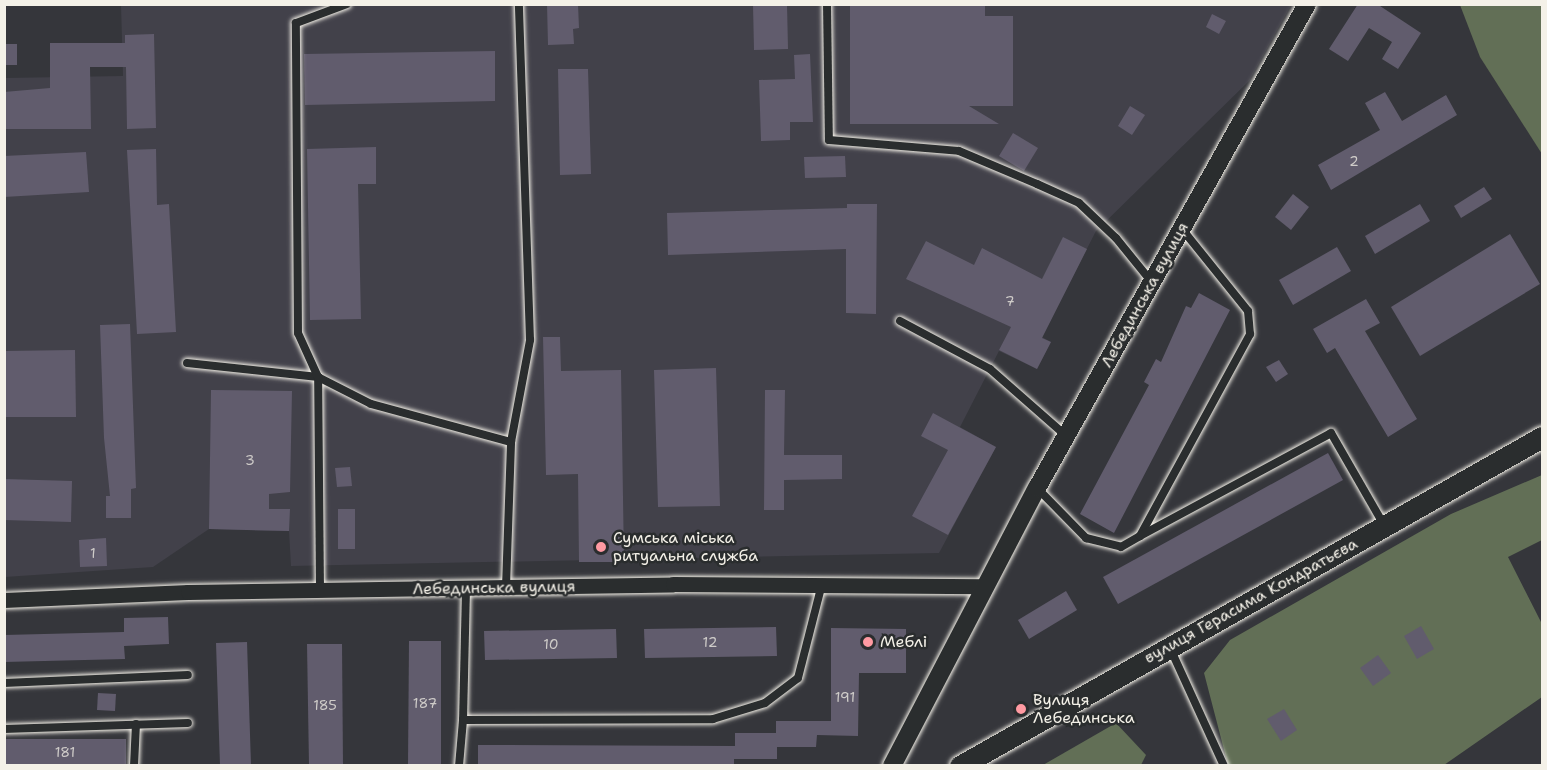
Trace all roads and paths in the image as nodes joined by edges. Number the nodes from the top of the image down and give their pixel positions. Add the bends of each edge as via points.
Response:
1 (347, 4) edge
2 (519, 4) edge
3 (827, 4) edge
4 (1307, 4) edge
5 (1182, 229) junction
6 (1152, 282) junction
7 (900, 321) dead end
8 (187, 363) dead end
9 (318, 377) junction
10 (1066, 436) junction
11 (1542, 437) edge
12 (511, 442) junction
13 (1037, 488) junction
14 (1385, 526) junction
15 (1140, 536) junction
16 (822, 582) junction
17 (984, 586) junction
18 (506, 587) junction
19 (466, 589) junction
20 (320, 591) junction
21 (4, 600) edge
22 (1170, 647) junction
23 (188, 675) dead end
24 (4, 683) edge
25 (463, 720) junction
26 (188, 723) dead end
27 (136, 724) junction
28 (4, 729) edge
29 (134, 765) edge
30 (459, 765) edge
31 (892, 765) edge
32 (960, 765) edge
33 (1224, 765) edge

1 - 9 lane via 296,22 298,333
2 - 12 lane via 530,340
3 - 6 lane via 829,140 959,151 1038,184 1079,203 1116,237
4 - 5 street, Лебединська вулиця
5 - 6 street, Лебединська вулиця
5 - 15 lane via 1248,311 1251,334
6 - 10 street, Лебединська вулиця
7 - 10 lane via 990,369
8 - 9 lane
9 - 12 lane via 371,404
9 - 20 lane
10 - 13 street, Лебединська вулиця
11 - 14 main road, вулиця Герасима Кондратьєва
12 - 18 lane
13 - 15 lane via 1086,538 1121,547
13 - 17 street, Лебединська вулиця
14 - 15 lane via 1331,433
14 - 22 main road, вулиця Герасима Кондратьєва
16 - 17 street, Лебединська вулиця
16 - 18 street, Лебединська вулиця
16 - 25 lane via 798,678 765,703 713,719
17 - 31 street, Лебединська вулиця
18 - 19 street, Лебединська вулиця
19 - 20 street, Лебединська вулиця
19 - 25 lane
20 - 21 street, Лебединська вулиця
22 - 32 main road, вулиця Герасима Кондратьєва
22 - 33 lane
23 - 24 lane
25 - 30 lane
26 - 27 lane
27 - 28 lane
27 - 29 lane

